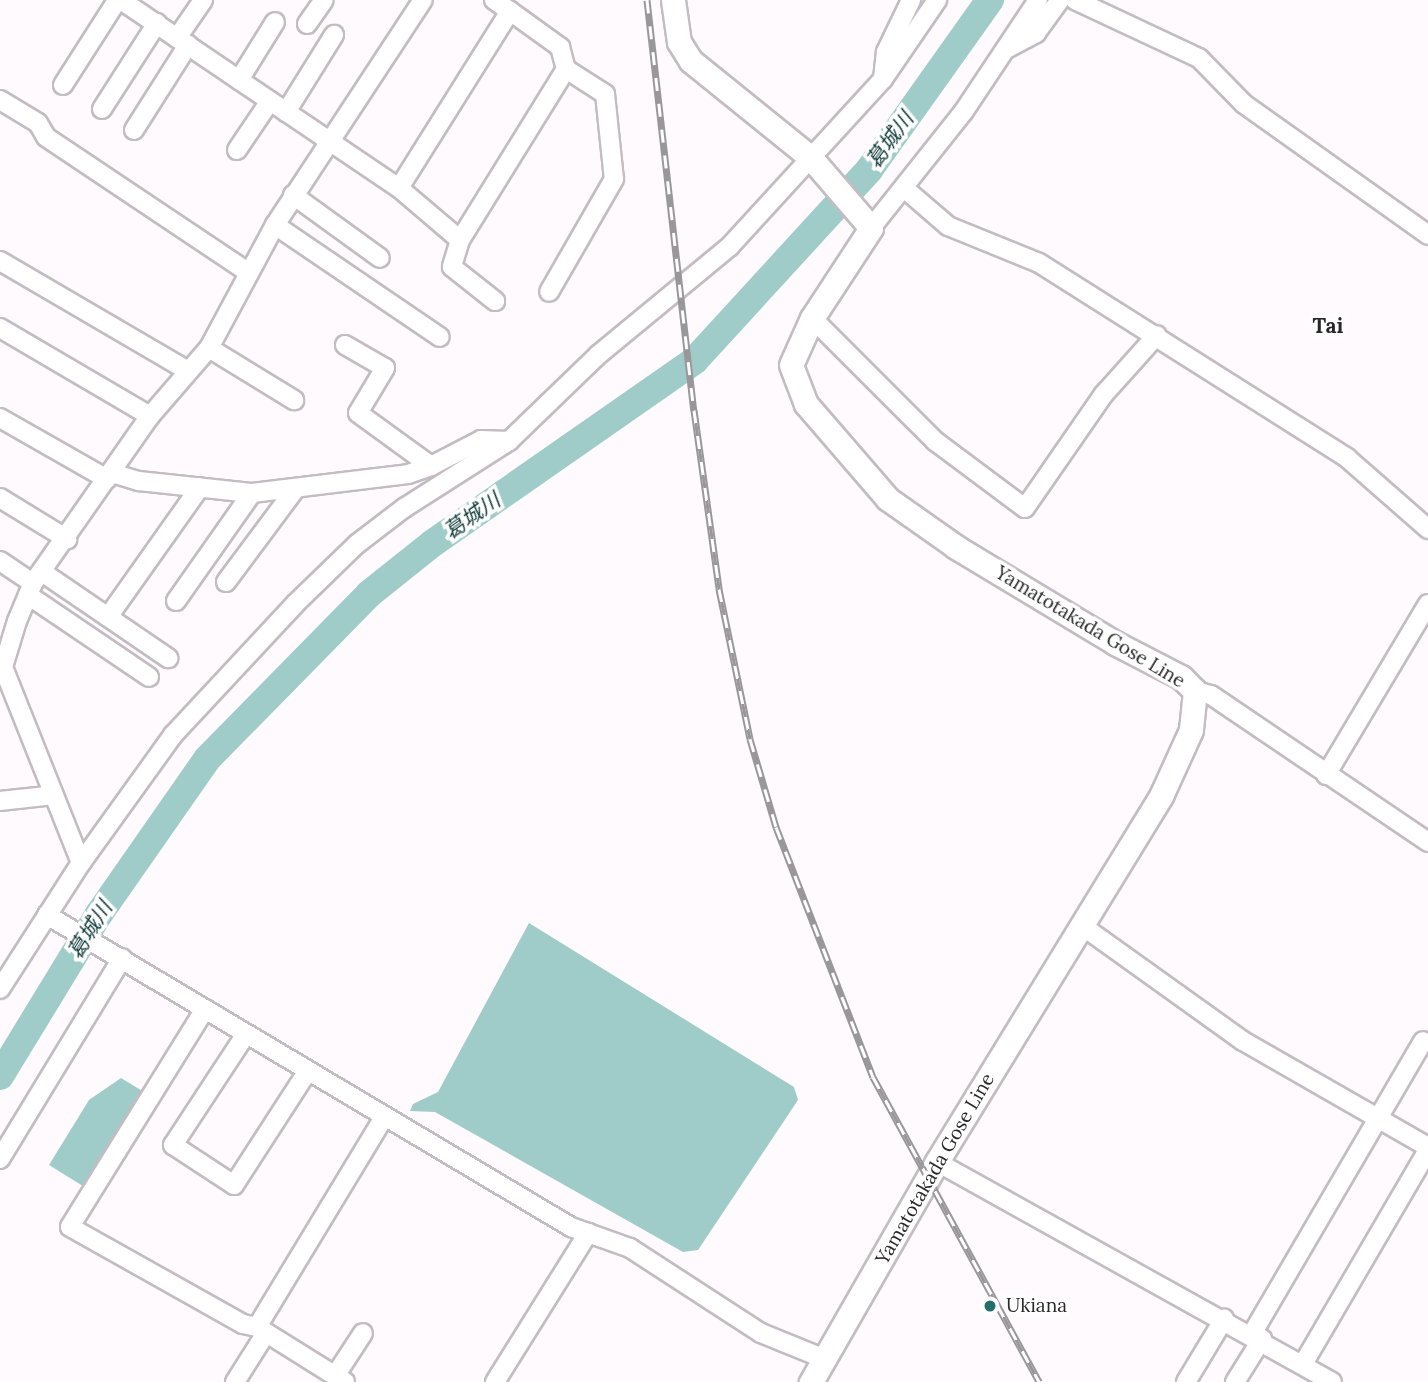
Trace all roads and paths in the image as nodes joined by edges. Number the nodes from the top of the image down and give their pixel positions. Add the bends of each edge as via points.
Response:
1 (122, 0) edge
2 (203, 0) edge
3 (324, 0) edge
4 (423, 0) edge
5 (494, 0) edge
6 (673, 0) edge
7 (911, 0) edge
8 (937, 0) edge
9 (1038, 0) edge
10 (1060, 0) edge
11 (1075, 0) edge
12 (510, 12) junction
13 (275, 22) dead end
14 (157, 23) junction
15 (307, 24) dead end
16 (334, 35) dead end
17 (182, 41) junction
18 (1008, 48) junction
19 (566, 69) junction
20 (883, 79) junction
21 (239, 80) junction
22 (63, 85) dead end
23 (0, 100) edge
24 (270, 101) junction
25 (102, 108) dead end
26 (286, 112) junction
27 (134, 130) dead end
28 (331, 143) junction
29 (237, 149) dead end
30 (815, 164) junction
31 (399, 188) junction
32 (904, 188) junction
33 (293, 195) junction
34 (866, 223) junction
35 (275, 225) junction
36 (1428, 235) edge
37 (460, 240) junction
38 (380, 258) dead end
39 (0, 261) edge
40 (246, 271) junction
41 (549, 292) dead end
42 (495, 301) dead end
43 (811, 318) junction
44 (0, 328) edge
45 (1157, 335) junction
46 (440, 337) dead end
47 (345, 345) dead end
48 (209, 348) junction
49 (188, 371) junction
50 (294, 400) dead end
51 (150, 416) junction
52 (0, 418) edge
53 (509, 441) junction
54 (431, 466) junction
55 (110, 476) junction
56 (200, 487) junction
57 (301, 487) junction
58 (252, 494) junction
59 (0, 498) edge
60 (1428, 529) edge
61 (67, 539) junction
62 (0, 561) edge
63 (226, 582) dead end
64 (34, 583) junction
65 (176, 601) dead end
66 (1428, 604) edge
67 (108, 617) junction
68 (168, 658) dead end
69 (1, 668) edge
70 (149, 677) dead end
71 (1195, 691) junction
72 (1326, 775) junction
73 (54, 795) junction
74 (0, 801) edge
75 (1428, 842) edge
76 (82, 863) junction
77 (47, 915) junction
78 (1080, 925) junction
79 (119, 956) junction
80 (0, 989) edge
81 (205, 1009) junction
82 (246, 1034) junction
83 (1423, 1041) dead end
84 (307, 1072) junction
85 (1378, 1116) junction
86 (384, 1117) junction
87 (1428, 1149) edge
88 (0, 1159) edge
89 (937, 1162) junction
90 (588, 1233) junction
91 (1224, 1318) junction
92 (261, 1330) junction
93 (363, 1333) dead end
94 (1257, 1336) junction
95 (825, 1359) junction
96 (1303, 1364) junction
97 (340, 1379) edge
98 (235, 1382) edge
99 (495, 1382) edge
100 (811, 1382) edge
101 (1186, 1382) edge
102 (1235, 1382) edge
103 (1331, 1382) edge

1 - 14 street
1 - 22 street via 116,2
2 - 17 street
3 - 15 street
4 - 28 street
5 - 12 street
6 - 30 main road via 680,42 691,61
7 - 20 street via 886,52
8 - 20 street
9 - 18 street
10 - 18 street via 1036,33
11 - 36 street via 1199,58 1244,104
12 - 19 street via 560,47
12 - 31 street
13 - 21 street
14 - 17 street
14 - 25 street
16 - 26 street
17 - 21 street
17 - 27 street
18 - 32 street
19 - 37 street
19 - 41 street via 606,94 614,179
20 - 30 street
21 - 24 street
23 - 40 street via 38,123 46,137
24 - 26 street
24 - 29 street
26 - 28 street
28 - 31 street
28 - 33 street via 319,153
30 - 34 main road
30 - 53 street via 730,246 598,355
31 - 37 street
32 - 34 street
32 - 45 street via 948,226 1039,262
33 - 35 street
33 - 38 street
34 - 43 main road, Yamatotakada Gose Line
35 - 40 street
35 - 46 street
37 - 42 street via 452,267
39 - 49 street
40 - 48 street
43 - 45 street via 935,441 1025,508 1104,394
43 - 71 main road, Yamatotakada Gose Line via 791,365 806,404 888,499 956,547 1115,643 1181,677
44 - 51 street
45 - 60 street via 1347,458
47 - 54 street via 385,368 358,413
48 - 49 street
48 - 50 street
49 - 51 street
51 - 55 street
52 - 55 street
53 - 54 street via 481,440
53 - 76 street via 356,544 295,604 173,735
54 - 57 street via 408,474
55 - 56 street
55 - 61 street
56 - 58 street
56 - 67 street
57 - 58 street
57 - 63 street
58 - 65 street
59 - 61 street
61 - 64 street
62 - 64 street
64 - 67 street
64 - 69 street
64 - 70 street
66 - 72 street
67 - 68 street
69 - 73 street
71 - 72 street via 1211,695
71 - 78 main road, Yamatotakada Gose Line via 1191,730 1161,796
72 - 75 street
73 - 74 street
73 - 76 street
76 - 77 street
77 - 79 street
77 - 80 street
78 - 85 street via 1243,1041
78 - 89 main road, Yamatotakada Gose Line
79 - 81 street
79 - 88 street
81 - 82 street
81 - 92 street via 70,1227
82 - 84 street
82 - 84 street via 173,1144 234,1185
83 - 85 street
84 - 86 street
85 - 87 street
85 - 94 street
86 - 90 street
86 - 92 street
87 - 96 street
89 - 91 street
89 - 95 main road, Yamatotakada Gose Line
90 - 95 street via 630,1248 761,1333
90 - 99 street
91 - 94 street
91 - 101 street
92 - 97 street
92 - 98 street
93 - 97 street
94 - 96 street
94 - 102 street
95 - 100 main road, Yamatotakada Gose Line
96 - 103 street

